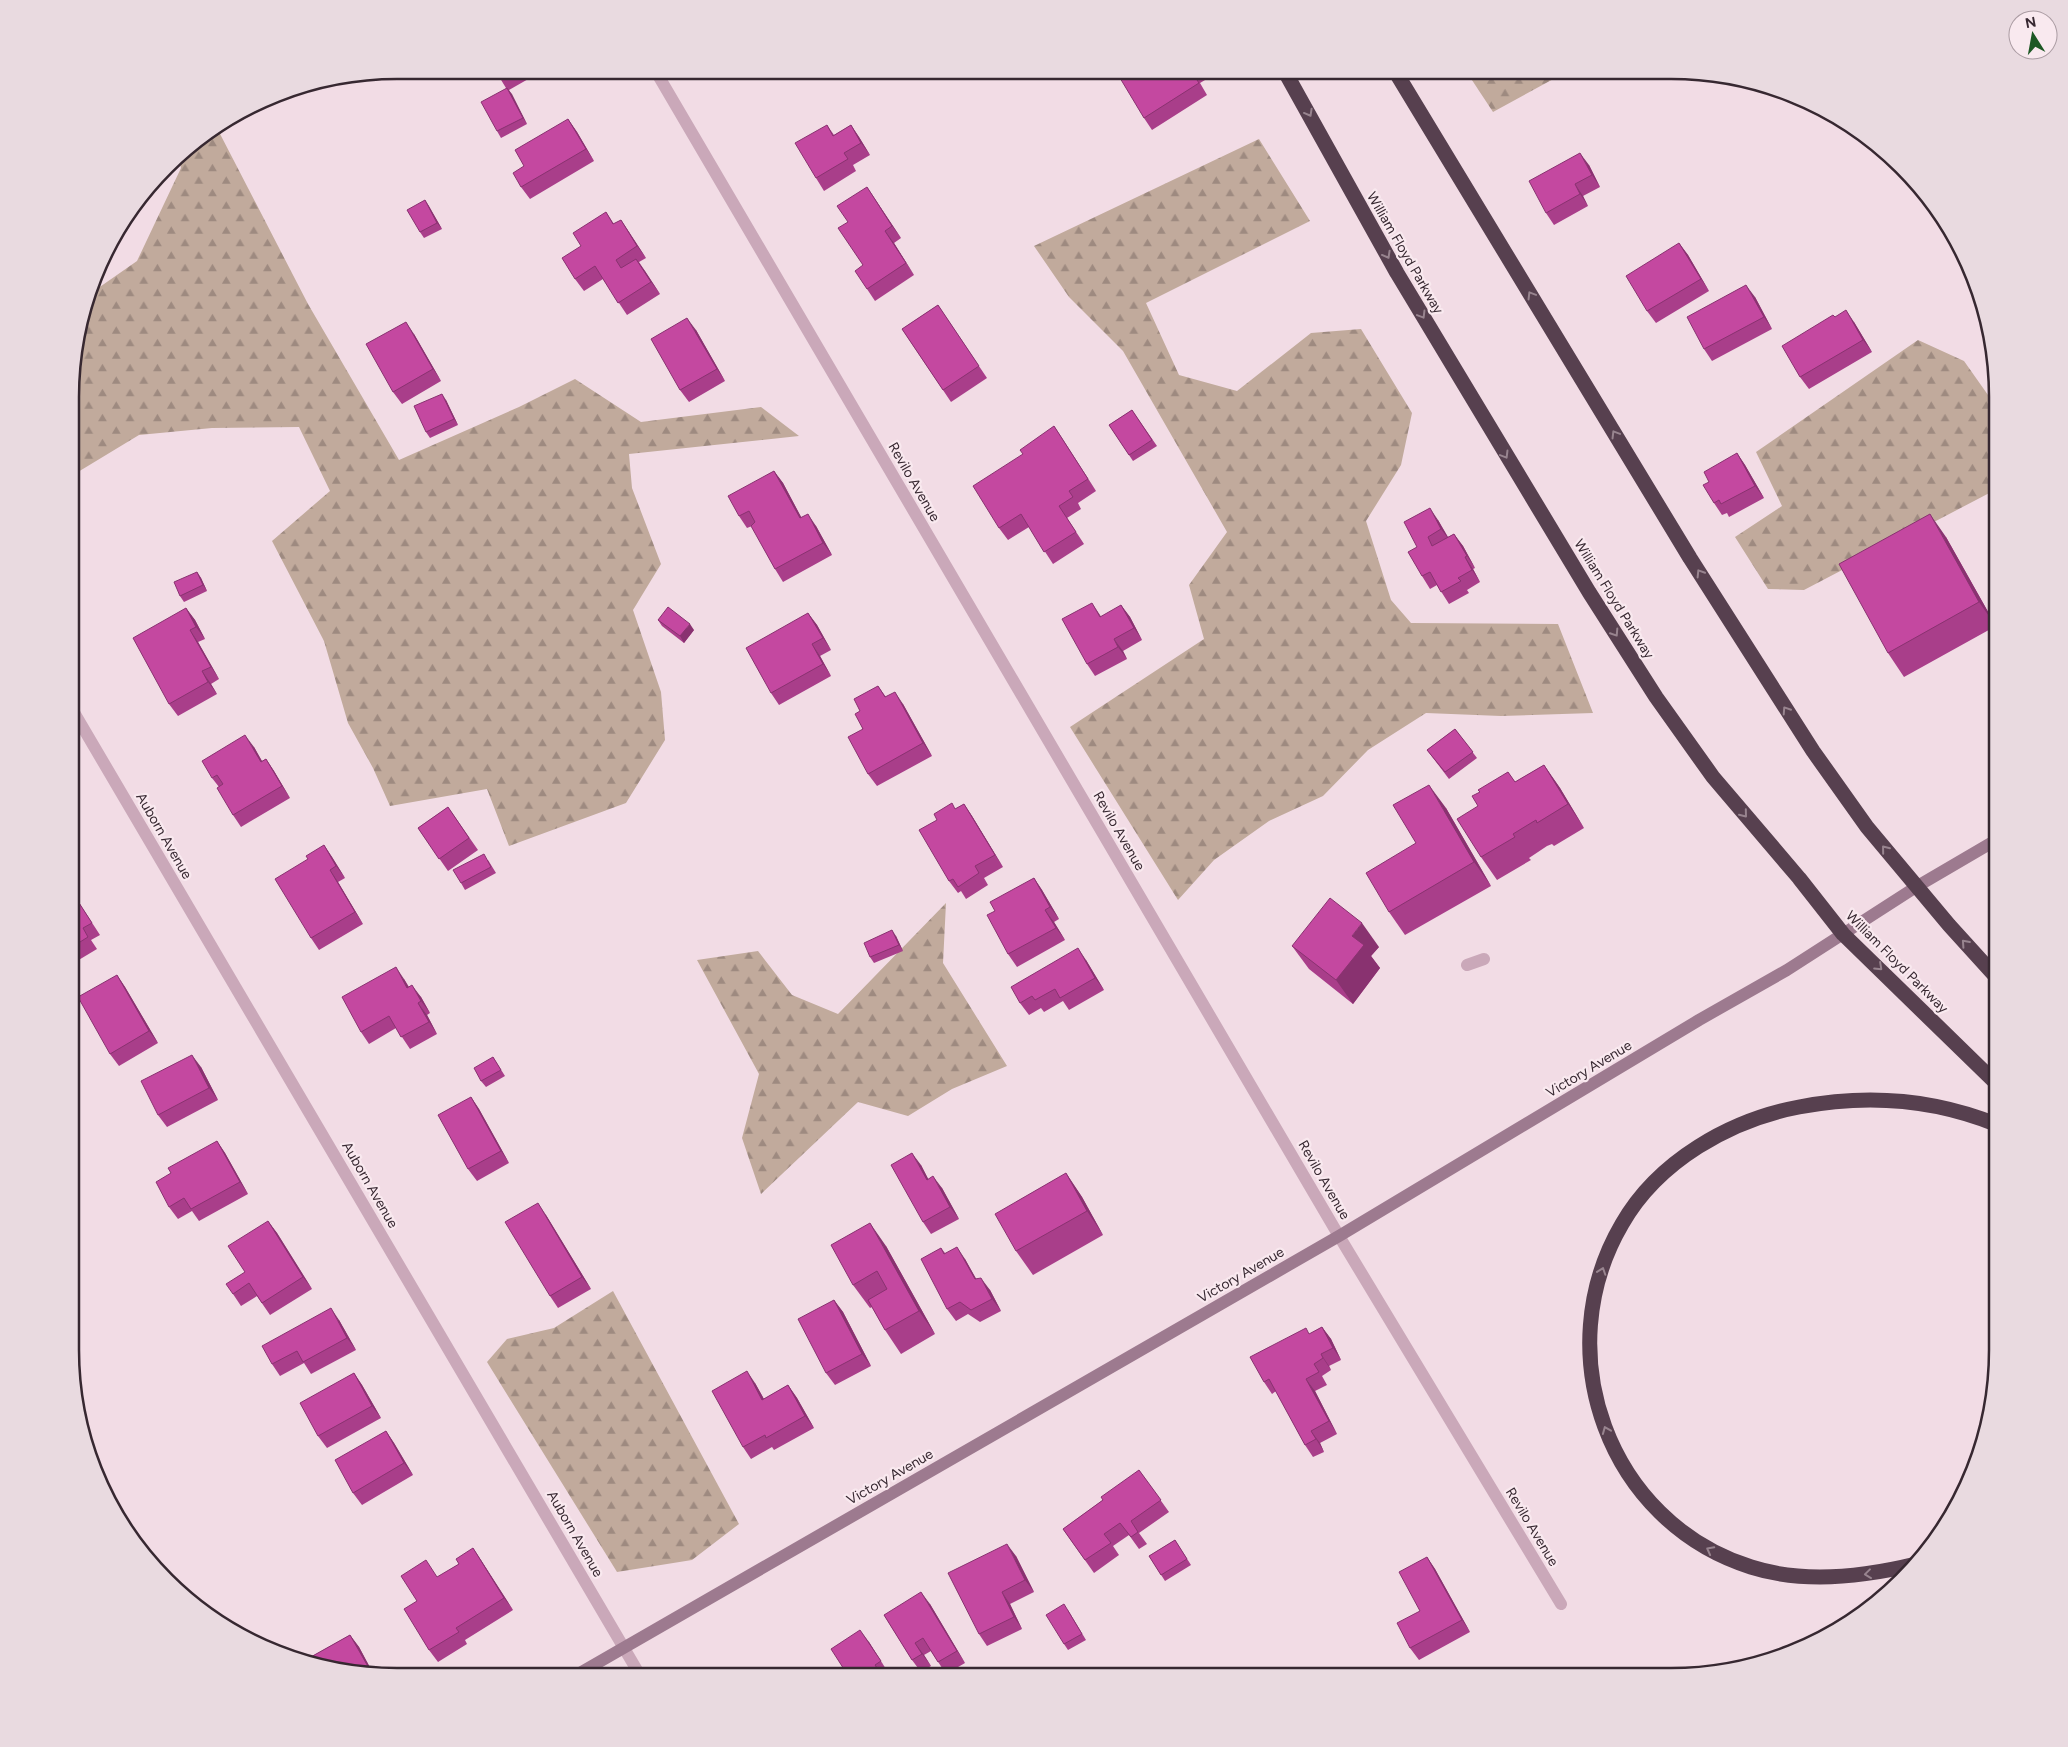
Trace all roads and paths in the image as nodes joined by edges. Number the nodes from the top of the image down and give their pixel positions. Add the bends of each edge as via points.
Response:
1 (660, 79) edge
2 (1289, 79) edge
3 (1400, 79) edge
4 (79, 720) edge
5 (1989, 844) edge
6 (1916, 887) junction
7 (1843, 934) junction
8 (1484, 959) dead end
9 (1467, 965) dead end
10 (1989, 969) edge
11 (1989, 1076) edge
12 (1989, 1122) edge
13 (1339, 1236) junction
14 (1904, 1567) edge
15 (1561, 1604) dead end
16 (624, 1647) junction
17 (588, 1668) edge
18 (636, 1668) edge

1 - 13 street, Revilo Avenue
2 -> 7 highway, William Floyd Parkway via 1396,273 1656,697 1713,777
6 -> 3 highway via 1861,820 1750,654
4 - 16 street, Auborn Avenue
5 - 6 street, Victory Avenue
6 - 7 street, Victory Avenue
10 -> 6 highway
7 -> 11 highway, William Floyd Parkway
7 - 13 street, Victory Avenue
8 - 9 street
14 -> 12 highway via 1874,1573 1811,1577 1752,1568 1695,1542 1670,1523 1647,1500 1628,1473 1612,1446 1602,1419 1591,1362 1592,1308 1608,1251 1622,1223 1642,1195 1692,1152 1746,1122 1780,1110 1816,1104 1886,1099 1953,1109
13 - 15 street, Revilo Avenue
13 - 16 street, Victory Avenue
16 - 17 street, Victory Avenue
16 - 18 street, Auborn Avenue

